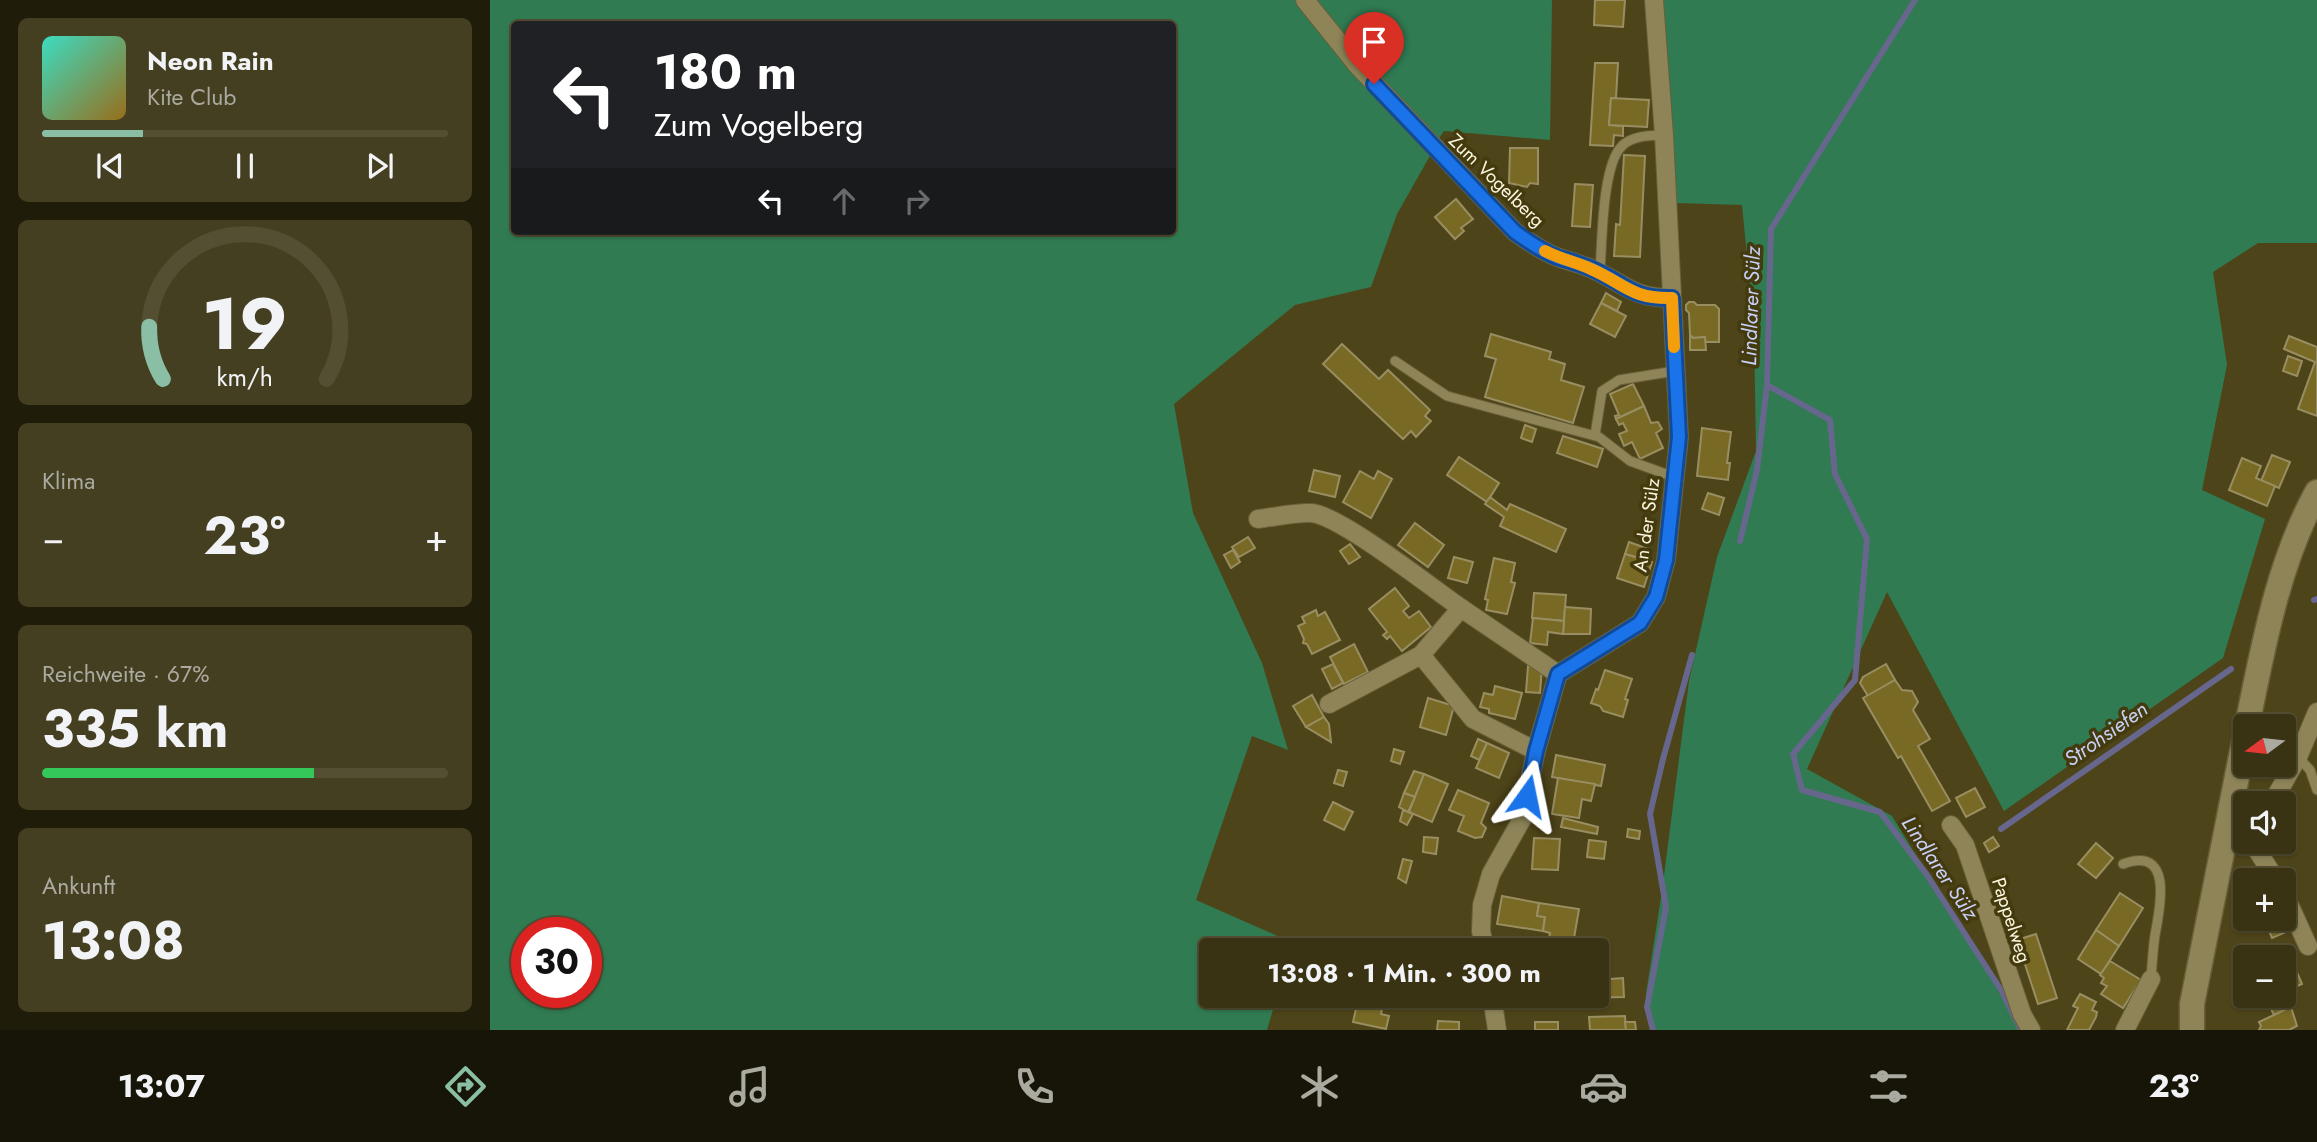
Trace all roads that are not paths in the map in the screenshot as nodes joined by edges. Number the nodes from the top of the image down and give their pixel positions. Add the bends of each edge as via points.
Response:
1 (1305, 0) edge
2 (1654, 0) edge
3 (1664, 135) junction
4 (1600, 273) junction
5 (1672, 298) junction
6 (1395, 361) dead end
7 (1675, 372) junction
8 (1595, 435) junction
9 (1674, 477) junction
10 (2317, 492) edge
11 (1258, 519) dead end
12 (1461, 608) junction
13 (1421, 655) junction
14 (1558, 674) junction
15 (1329, 704) dead end
16 (2317, 712) edge
17 (2250, 714) edge
18 (1536, 751) junction
19 (2298, 757) junction
20 (2317, 790) edge
21 (2279, 791) edge
22 (1951, 825) dead end
23 (2233, 843) edge
24 (2123, 864) dead end
25 (2296, 920) edge
26 (1482, 938) edge
27 (2308, 946) dead end
28 (2151, 979) joint
29 (1494, 1008) edge
30 (1497, 1030) edge
31 (2031, 1030) edge
32 (2125, 1030) edge
33 (2192, 1030) edge

1 - 4 street, Zum Vogelberg via 1358,66 1515,232 1555,256
2 - 3 street, An der Sülz
3 - 4 lane via 1633,138 1621,146 1608,170
3 - 5 street, An der Sülz
4 - 5 street, Zum Vogelberg via 1635,294
5 - 7 street, An der Sülz
6 - 8 lane via 1447,396
7 - 8 lane via 1619,380 1602,391
7 - 9 street, An der Sülz via 1679,437
8 - 9 lane via 1630,461
9 - 14 street, An der Sülz via 1666,560 1656,597 1640,623
10 - 17 main road via 2287,561
11 - 12 street via 1321,515
12 - 13 street
12 - 14 street
13 - 15 street
13 - 18 street via 1473,719
14 - 18 street
16 - 19 street
18 - 26 street via 1522,819 1491,874 1482,905
19 - 20 lane via 2310,770
19 - 21 street
22 - 31 street, Pappelweg via 1965,845
23 - 33 main road via 2192,1004
24 - 28 lane via 2136,859 2148,862 2160,880
25 - 27 street
28 - 32 street
29 - 30 street

